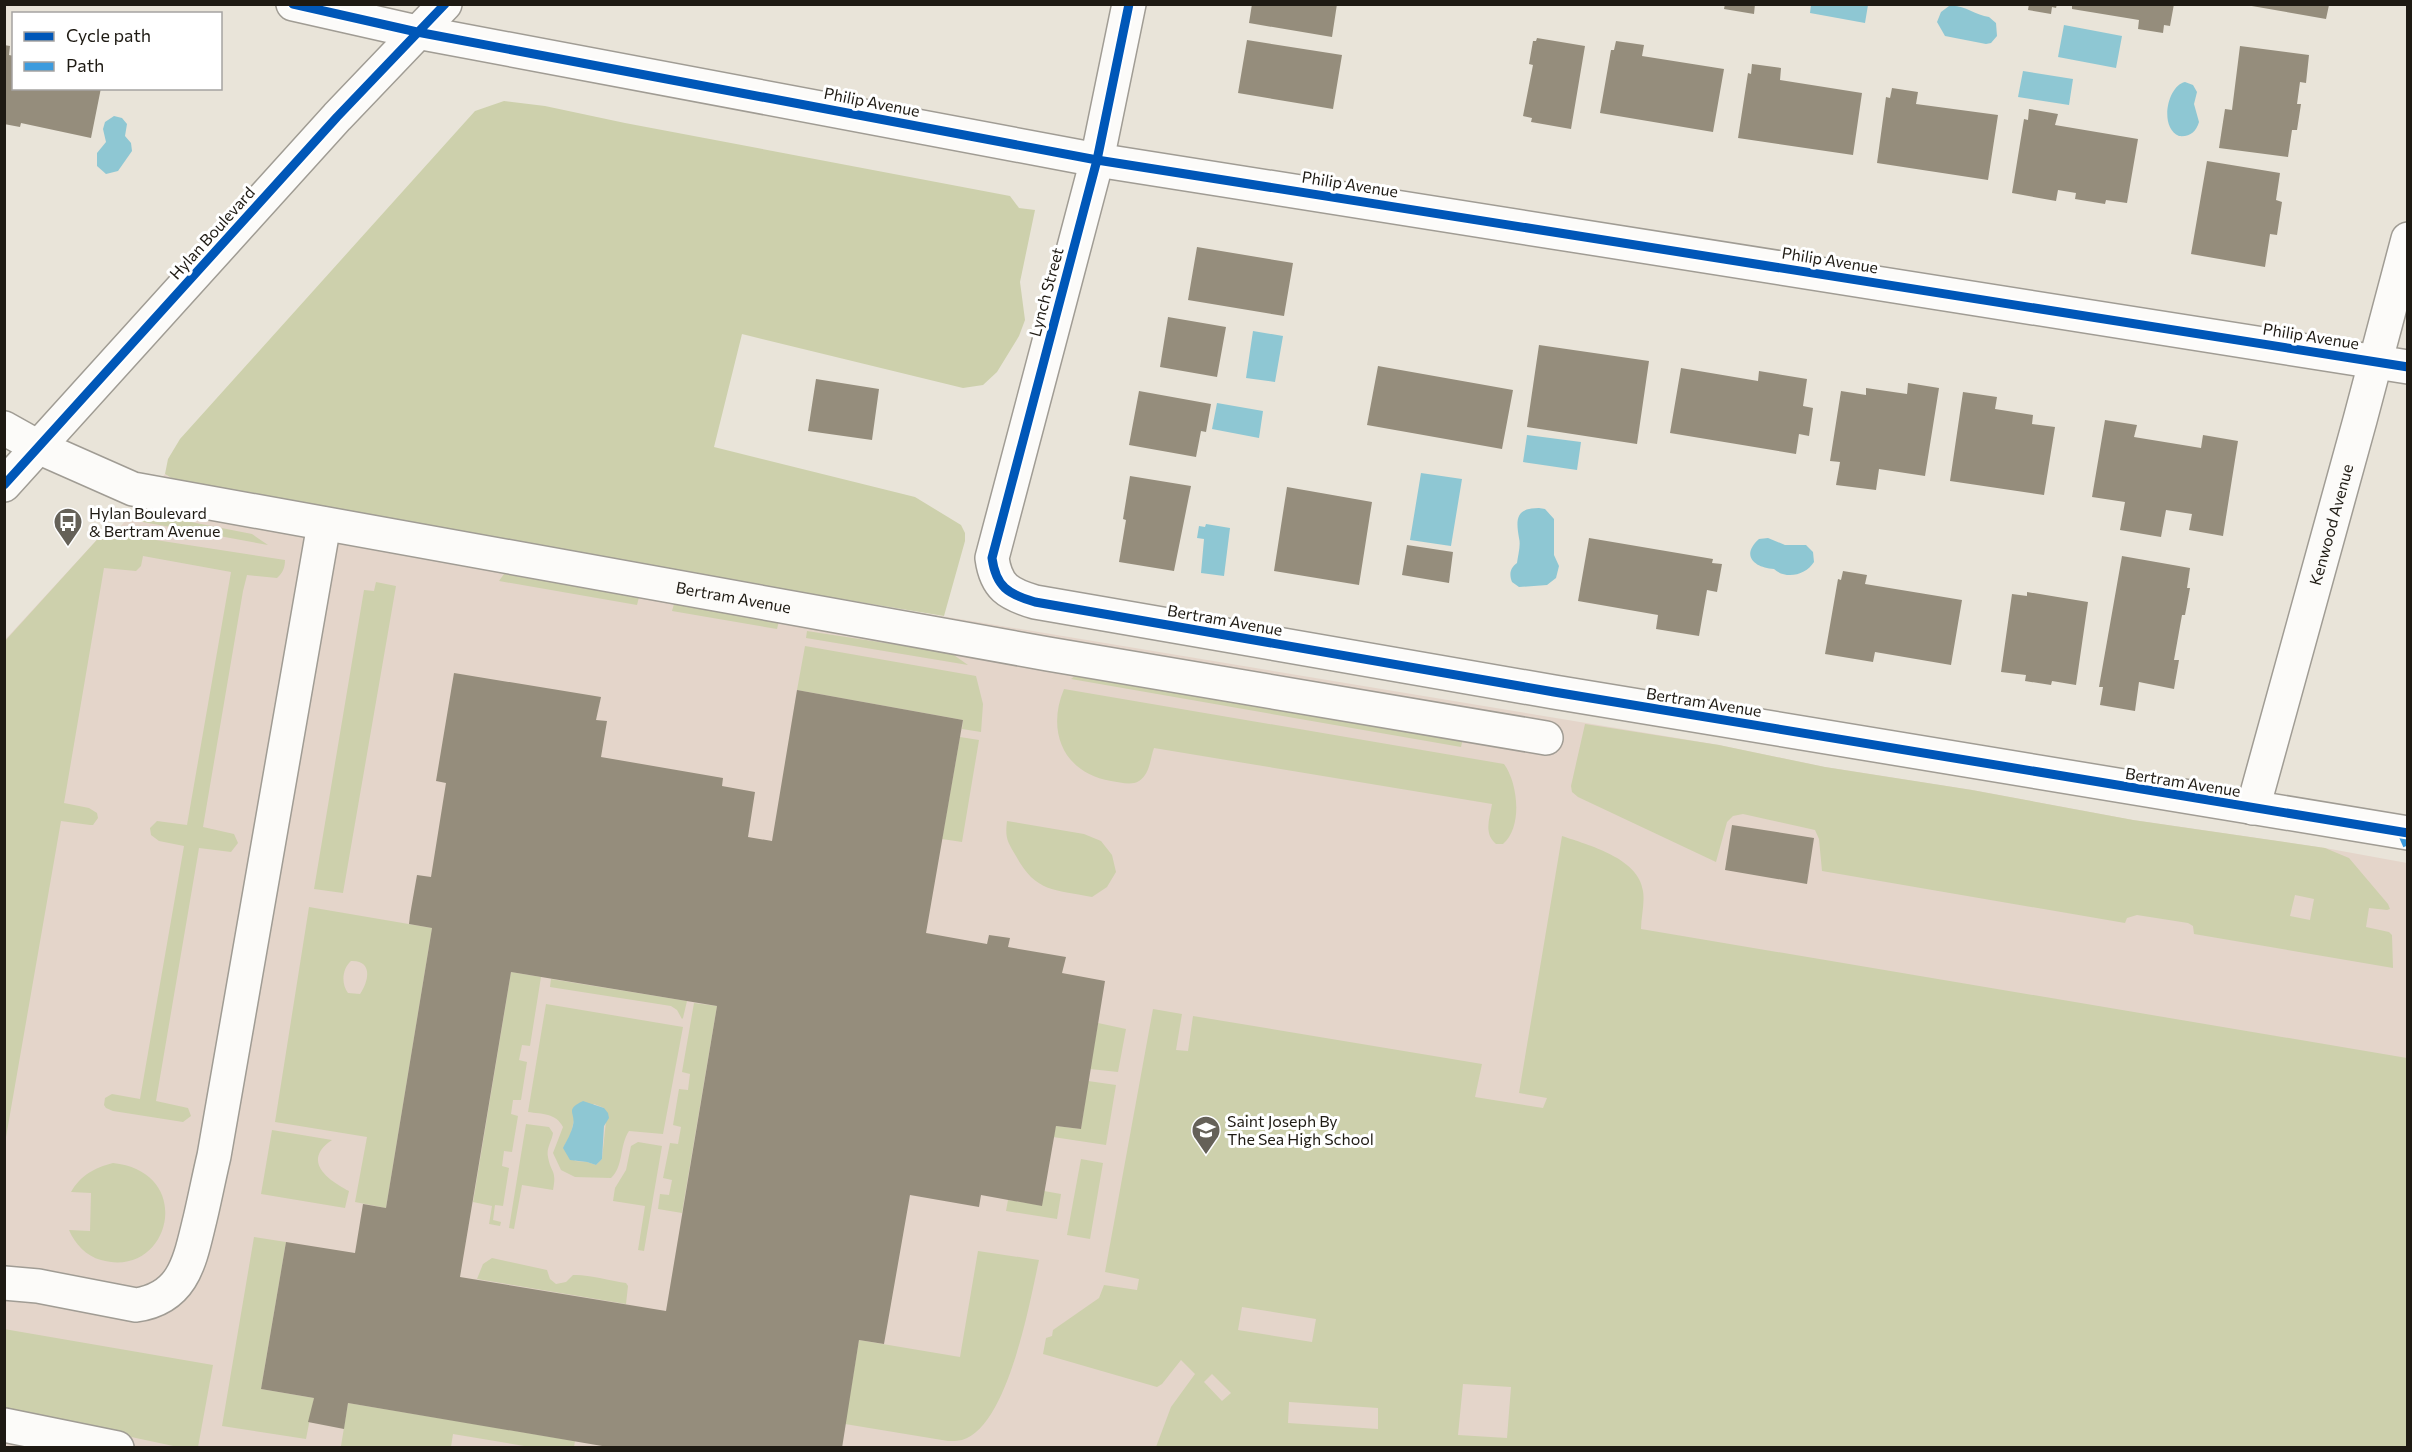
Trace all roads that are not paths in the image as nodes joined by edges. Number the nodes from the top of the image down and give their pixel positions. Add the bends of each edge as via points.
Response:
1 (293, 4) edge
2 (445, 4) edge
3 (1129, 4) edge
4 (417, 32) junction
5 (1097, 160) junction
6 (2408, 239) edge
7 (2376, 361) junction
8 (2408, 367) edge
9 (4, 428) edge
10 (38, 447) junction
11 (4, 485) edge
12 (324, 524) junction
13 (1001, 584) joint
14 (1546, 738) dead end
15 (2253, 808) junction
16 (2408, 833) edge
17 (4, 1283) edge
18 (4, 1425) edge
19 (117, 1448) edge

1 - 4 street, Philip Avenue
2 - 4 street, Hylan Boulevard
3 - 5 street, Lynch Street
4 - 5 street, Philip Avenue
4 - 10 street, Hylan Boulevard
5 - 7 street, Philip Avenue
5 - 13 street, Lynch Street via 992,558 994,574
6 - 7 street, Kenwood Avenue
7 - 8 street, Philip Avenue
7 - 15 street, Kenwood Avenue
9 - 10 street, Bertram Avenue
10 - 11 street, Hylan Boulevard
10 - 12 street, Bertram Avenue via 133,489
12 - 14 street, Bertram Avenue
12 - 17 street via 214,1156 191,1259 178,1282 159,1299 136,1305
13 - 15 street, Bertram Avenue via 1023,599 1046,604
15 - 16 street, Bertram Avenue
18 - 19 street

